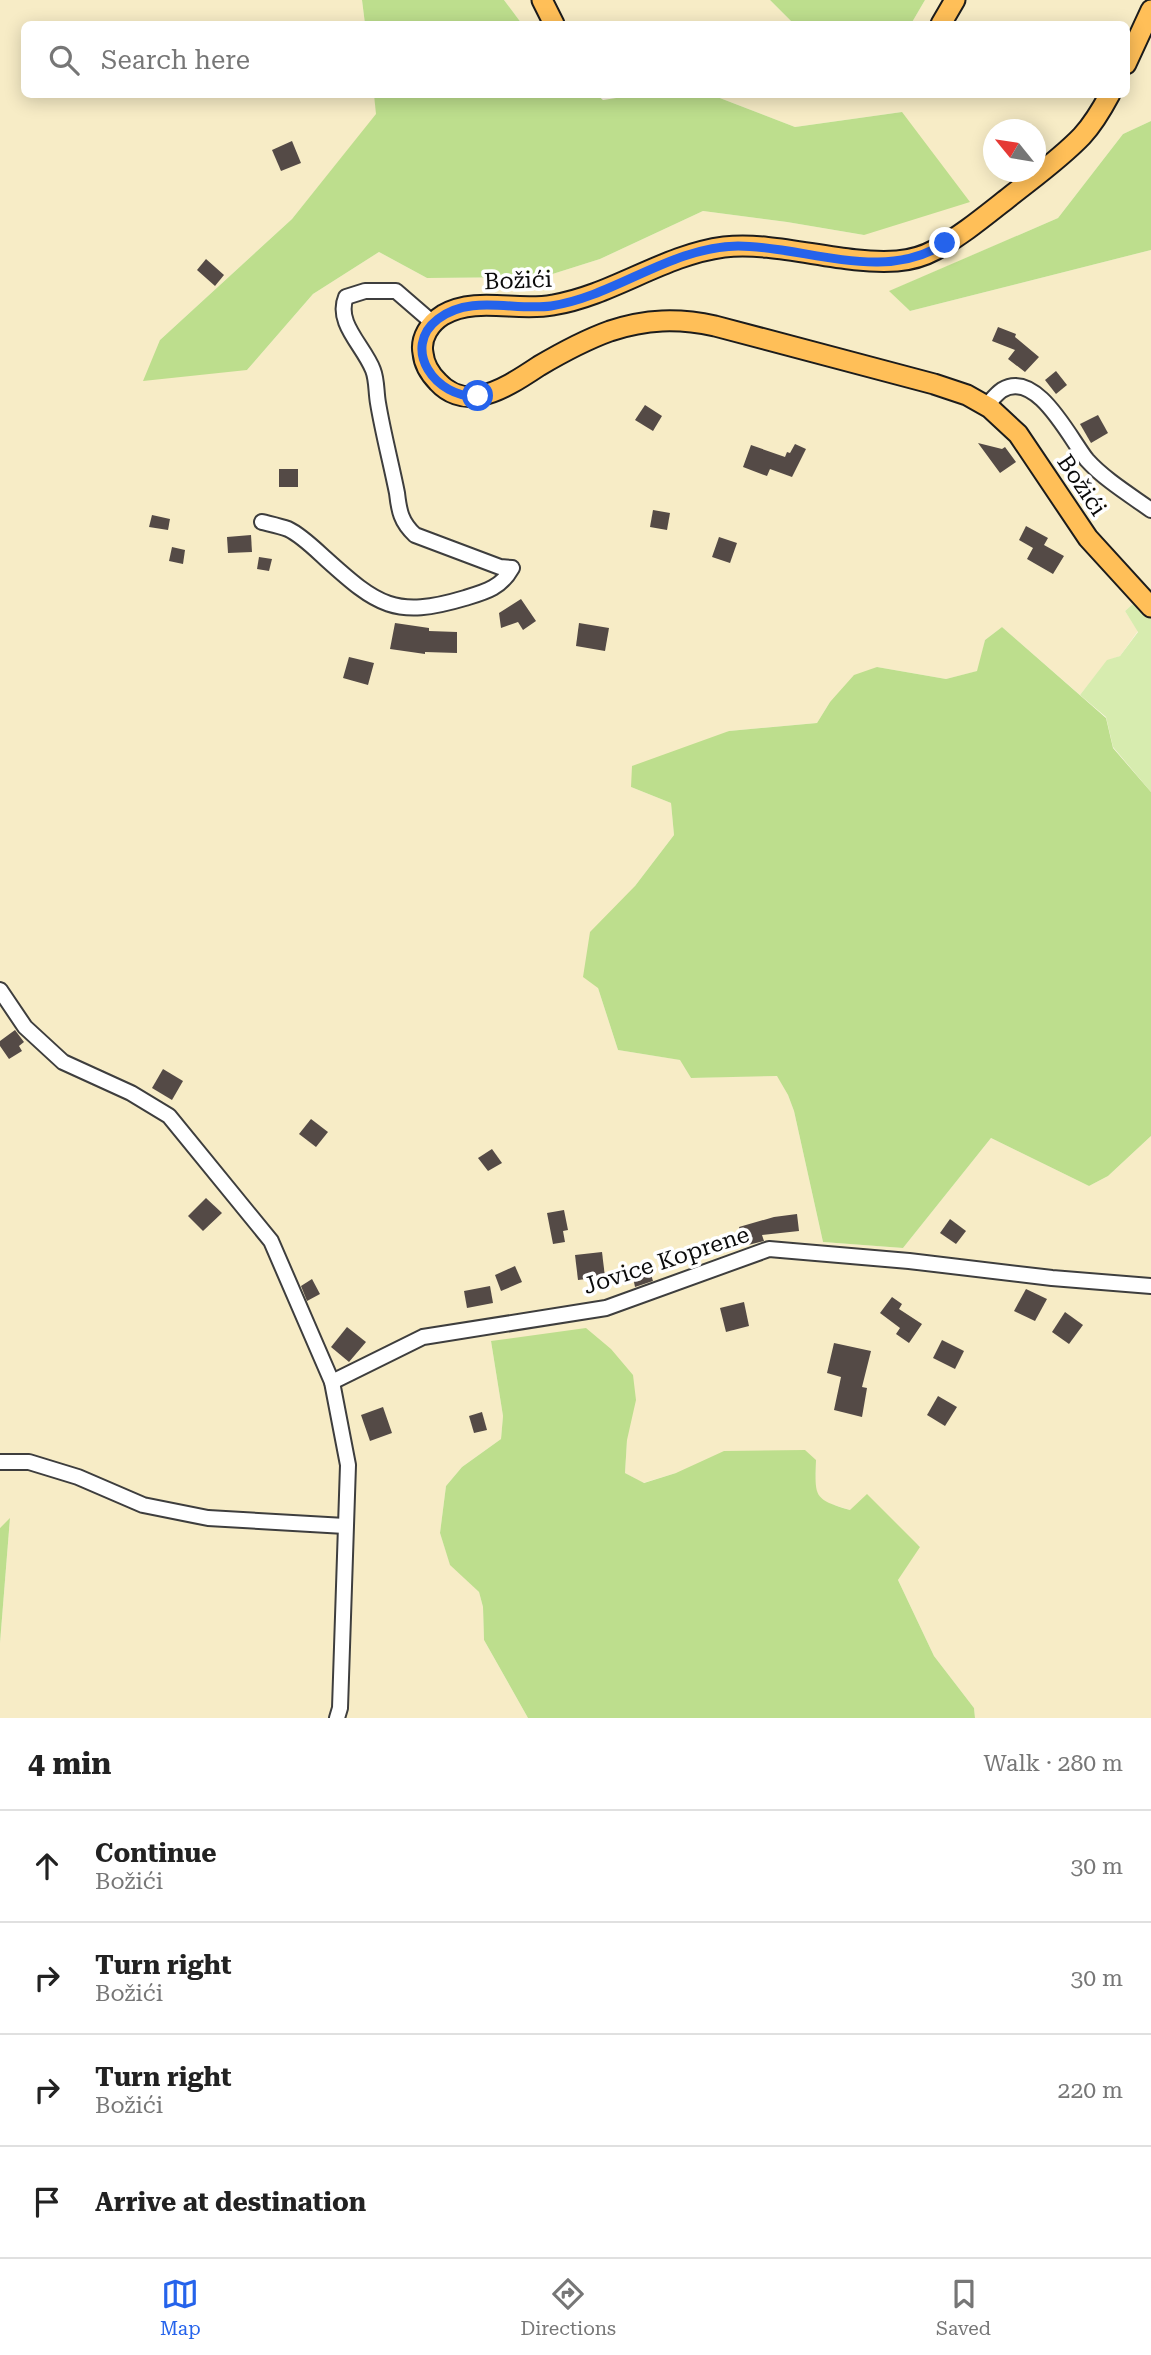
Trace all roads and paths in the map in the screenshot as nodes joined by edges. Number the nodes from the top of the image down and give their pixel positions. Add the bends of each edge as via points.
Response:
1 (542, 0) edge
2 (955, 0) edge
3 (1151, 10) edge
4 (552, 21) edge
5 (943, 21) edge
6 (1130, 55) edge
7 (1107, 98) edge
8 (433, 323) junction
9 (986, 406) junction
10 (1151, 510) edge
11 (262, 522) dead end
12 (1151, 607) edge
13 (0, 990) edge
14 (1151, 1286) edge
15 (332, 1382) junction
16 (0, 1462) edge
17 (345, 1526) junction
18 (337, 1718) edge

1 - 4 main road
2 - 5 main road
3 - 6 main road
7 - 8 main road, Božići via 1085,133 1056,160 959,235 913,259 862,260 722,248 669,262 556,305 472,306 451,311
8 - 9 main road, Božići via 422,347 425,364 446,390 463,396 496,390 606,333 667,319 715,326 934,384
8 - 11 street via 396,291 357,292 346,297 342,306 347,326 374,372 399,513 406,527 415,535 512,568 507,579 491,591 432,608 389,604 358,588 289,529
9 - 10 street via 1014,386 1029,390 1058,416 1088,461
9 - 12 main road, Božići via 1010,424 1077,523
13 - 15 street via 25,1027 63,1062 169,1116 271,1241
14 - 15 street, Jovice Koprene via 769,1250 606,1308 423,1337
15 - 17 street via 348,1465
16 - 17 street via 29,1462 143,1505 208,1518
17 - 18 street

